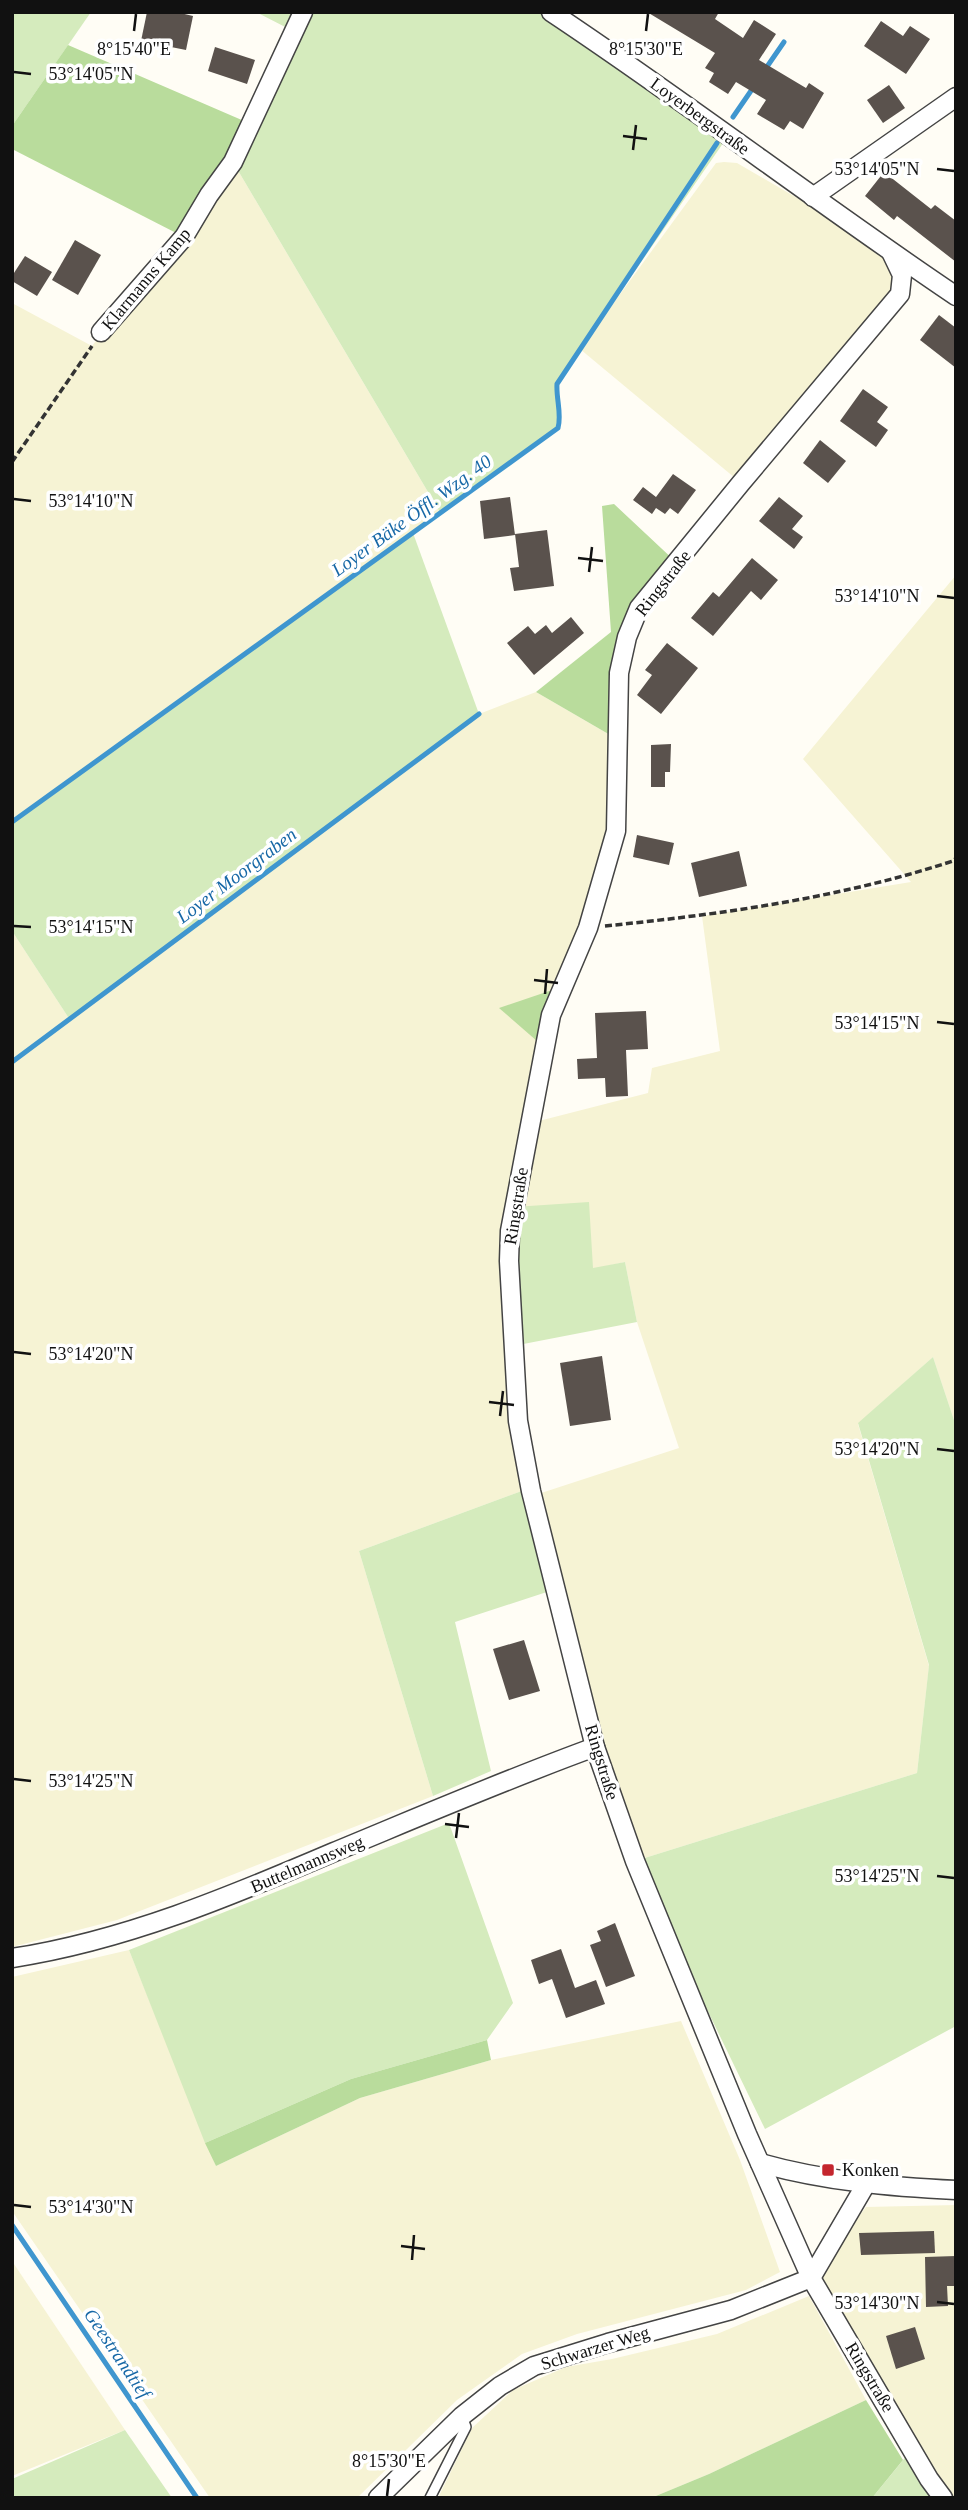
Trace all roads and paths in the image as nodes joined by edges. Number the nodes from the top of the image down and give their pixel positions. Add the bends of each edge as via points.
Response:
1 (303, 12) edge
2 (551, 12) edge
3 (956, 97) edge
4 (813, 197) junction
5 (891, 252) junction
6 (956, 296) edge
7 (101, 332) joint
8 (12, 462) edge
9 (956, 858) edge
10 (588, 928) junction
11 (595, 1747) junction
12 (12, 1958) edge
13 (760, 2163) junction
14 (866, 2184) junction
15 (956, 2190) edge
16 (811, 2278) junction
17 (462, 2416) junction
18 (378, 2498) edge
19 (430, 2498) edge
20 (943, 2498) edge

1 - 7 street, Klarmanns Kamp via 233,162 184,237
2 - 4 street, Loyerbergstraße
3 - 4 street
4 - 5 street
5 - 6 street
5 - 10 street, Ringstraße via 902,275 900,294 639,608 619,673 616,831
7 - 8 path, Klarmanns Kamp
9 - 10 path via 857,889 702,916
10 - 11 street, Ringstraße via 551,1014 510,1231 509,1261 518,1421
11 - 12 street, Buttelmannsweg via 502,1781 245,1890 122,1933
11 - 13 street, Ringstraße via 635,1861
13 - 14 street
13 - 16 street, Ringstraße
14 - 15 street
14 - 16 street
16 - 17 street, Schwarzer Weg via 731,2309 534,2367
16 - 20 street, Ringstraße
17 - 18 street, Schwarzer Weg
17 - 19 lane via 466,2427

